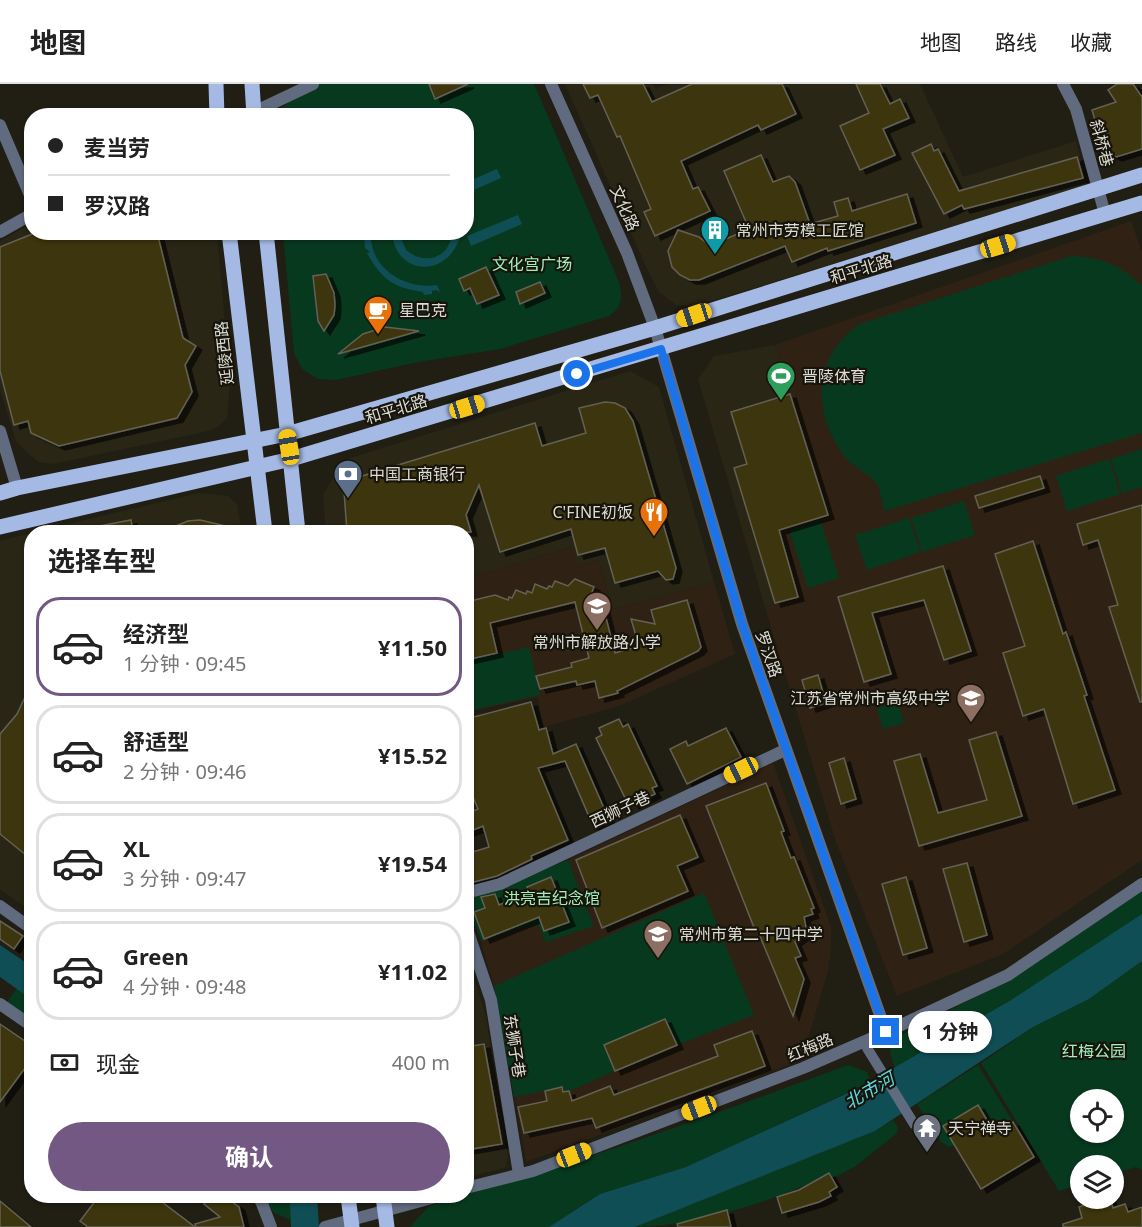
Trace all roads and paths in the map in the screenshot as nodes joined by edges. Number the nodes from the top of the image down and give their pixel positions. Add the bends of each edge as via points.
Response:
1 (216, 84) edge
2 (252, 84) edge
3 (313, 84) edge
4 (551, 84) edge
5 (1063, 84) edge
6 (217, 108) edge
7 (254, 108) edge
8 (266, 108) edge
9 (0, 125) edge
10 (1142, 175) edge
11 (24, 182) edge
12 (1097, 188) junction
13 (1142, 203) edge
14 (1105, 213) junction
15 (24, 218) edge
16 (0, 232) edge
17 (231, 240) edge
18 (267, 240) edge
19 (655, 328) junction
20 (661, 349) junction
21 (0, 431) edge
22 (287, 434) junction
23 (255, 441) junction
24 (291, 459) junction
25 (258, 469) junction
26 (16, 488) junction
27 (0, 493) edge
28 (264, 525) edge
29 (296, 525) edge
30 (0, 526) edge
31 (785, 750) junction
32 (1142, 884) edge
33 (474, 890) edge
34 (0, 906) edge
35 (24, 922) edge
36 (474, 950) edge
37 (0, 1004) edge
38 (24, 1020) edge
39 (886, 1032) junction
40 (867, 1048) dead end
41 (914, 1124) dead end
42 (519, 1174) junction
43 (474, 1186) edge
44 (262, 1203) edge
45 (342, 1203) edge
46 (349, 1203) edge
47 (384, 1203) edge
48 (351, 1223) edge
49 (272, 1227) edge
50 (325, 1227) edge
51 (387, 1227) edge

1 - 6 main road
2 - 7 main road
3 - 8 street
4 - 19 street, 文化路 via 627,253
5 - 12 street, 斜桥巷 via 1076,109
9 - 11 street
10 - 12 main road, 和平北路
12 - 14 street, 斜桥巷
12 - 19 main road, 和平北路
13 - 14 main road, 和平北路
14 - 20 main road, 和平北路
15 - 16 street
17 - 23 main road, 延陵西路
18 - 22 main road
19 - 20 street, 文化路
19 - 22 main road, 和平北路
20 - 24 main road, 和平北路
20 - 31 street, 罗汉路 via 742,624
21 - 26 street
22 - 23 main road, 和平北路
22 - 24 main road
23 - 25 main road, 延陵西路
23 - 26 main road, 和平北路
24 - 25 main road, 和平北路
24 - 29 main road
25 - 28 main road, 延陵西路
25 - 30 main road, 和平北路
26 - 27 main road, 和平北路
31 - 33 street, 西狮子巷 via 500,884
31 - 39 street, 罗汉路
32 - 39 street, 红梅路 via 1008,975
34 - 35 street
36 - 42 street, 东狮子巷 via 491,1000
37 - 38 street
39 - 42 street, 红梅路 via 792,1072
40 - 41 street
42 - 43 street, 红梅路
44 - 49 street
45 - 48 street
46 - 48 main road
47 - 48 street
47 - 51 main road
48 - 50 street

